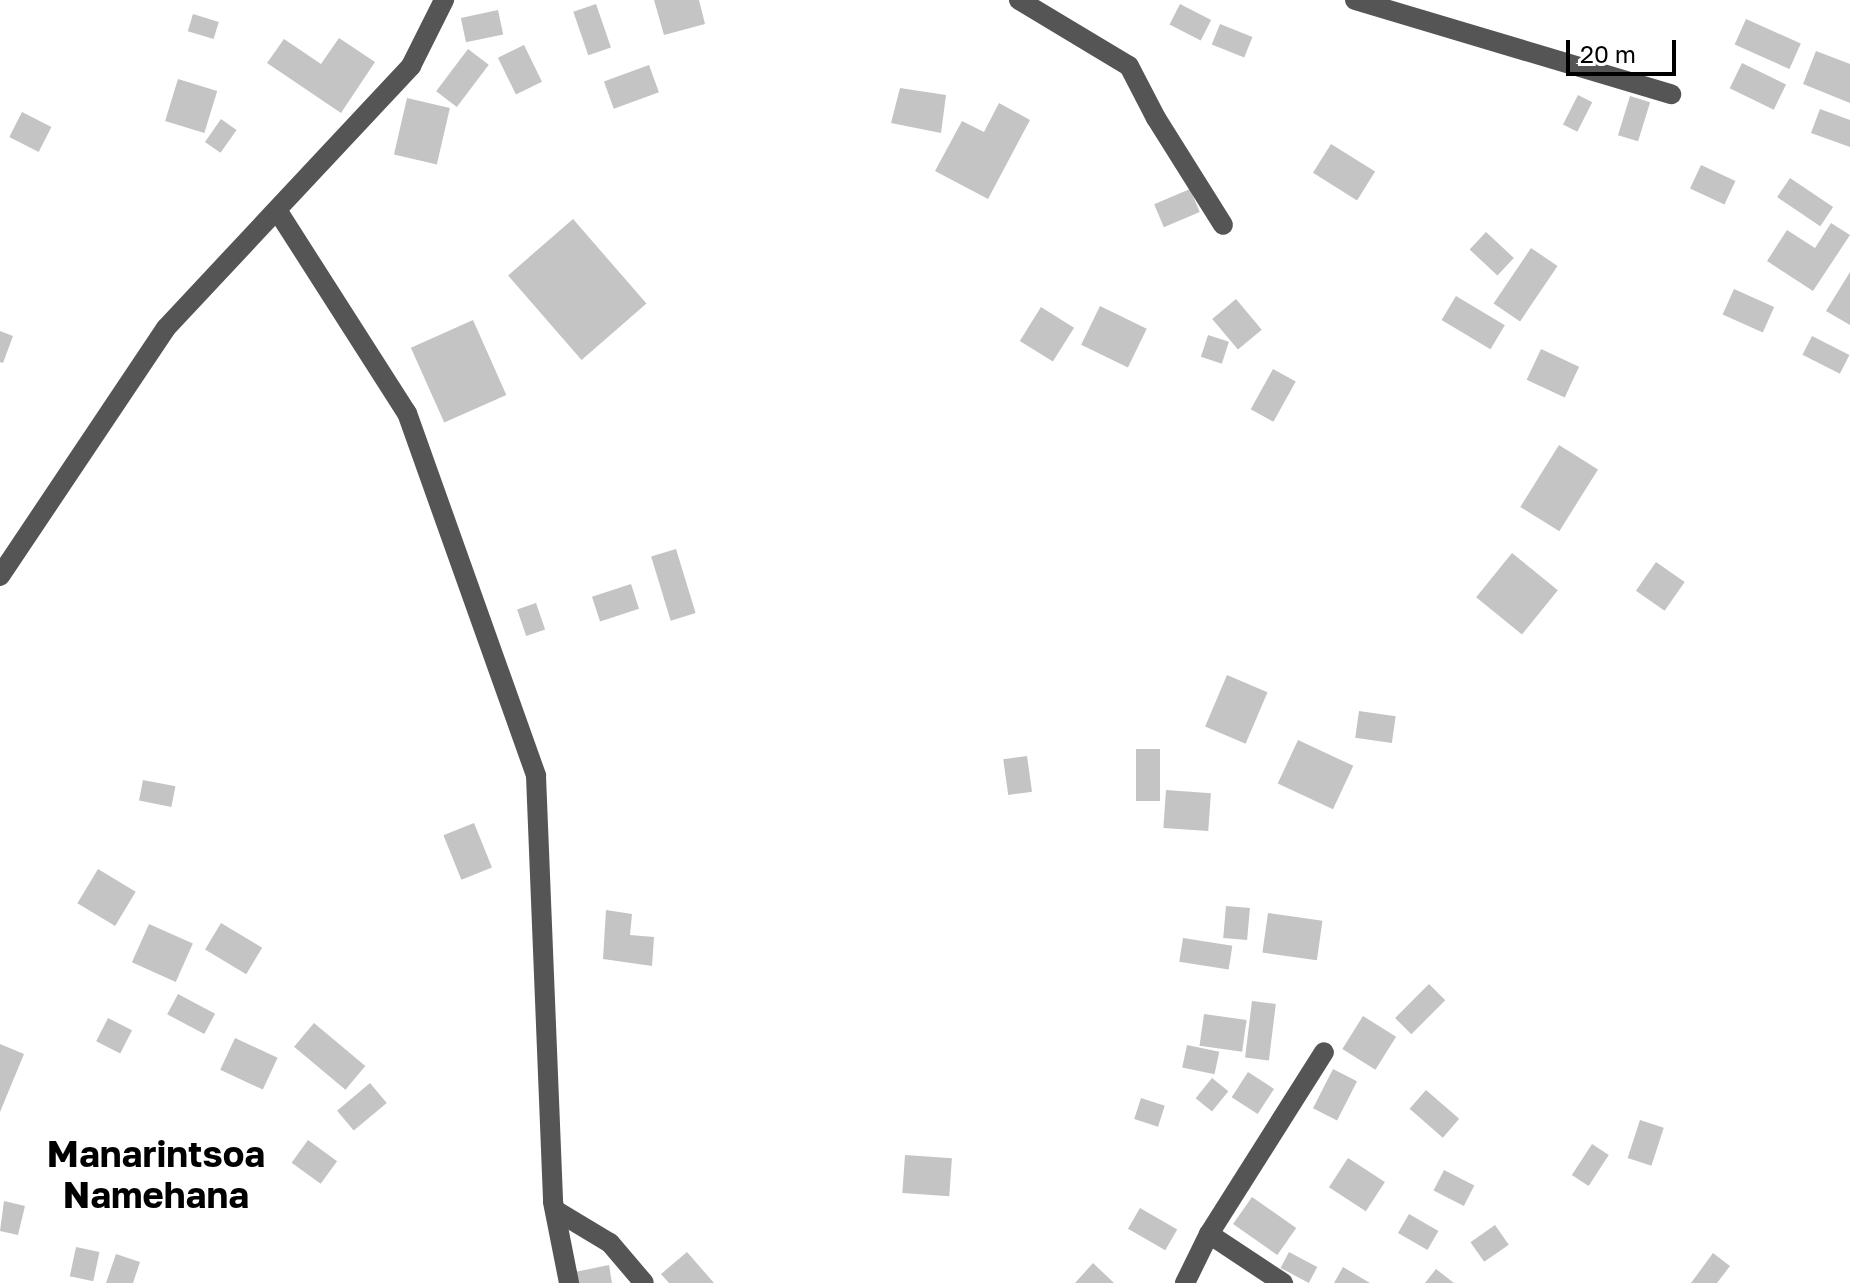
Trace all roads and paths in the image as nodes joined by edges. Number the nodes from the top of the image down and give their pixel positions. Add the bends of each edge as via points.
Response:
1 (444, 0) edge
2 (1019, 0) edge
3 (1355, 0) edge
4 (1671, 94) dead end
5 (277, 210) junction
6 (1223, 225) dead end
7 (0, 576) edge
8 (1324, 1052) dead end
9 (555, 1210) junction
10 (1209, 1234) junction
11 (569, 1283) edge
12 (644, 1283) edge
13 (1185, 1283) edge
14 (1283, 1283) edge

1 - 5 street via 411,66
2 - 6 street via 1129,66
3 - 4 street
5 - 7 street via 166,328
5 - 9 street via 407,413 536,776
8 - 10 street
9 - 11 street
9 - 12 street via 610,1243
10 - 13 street
10 - 14 street

